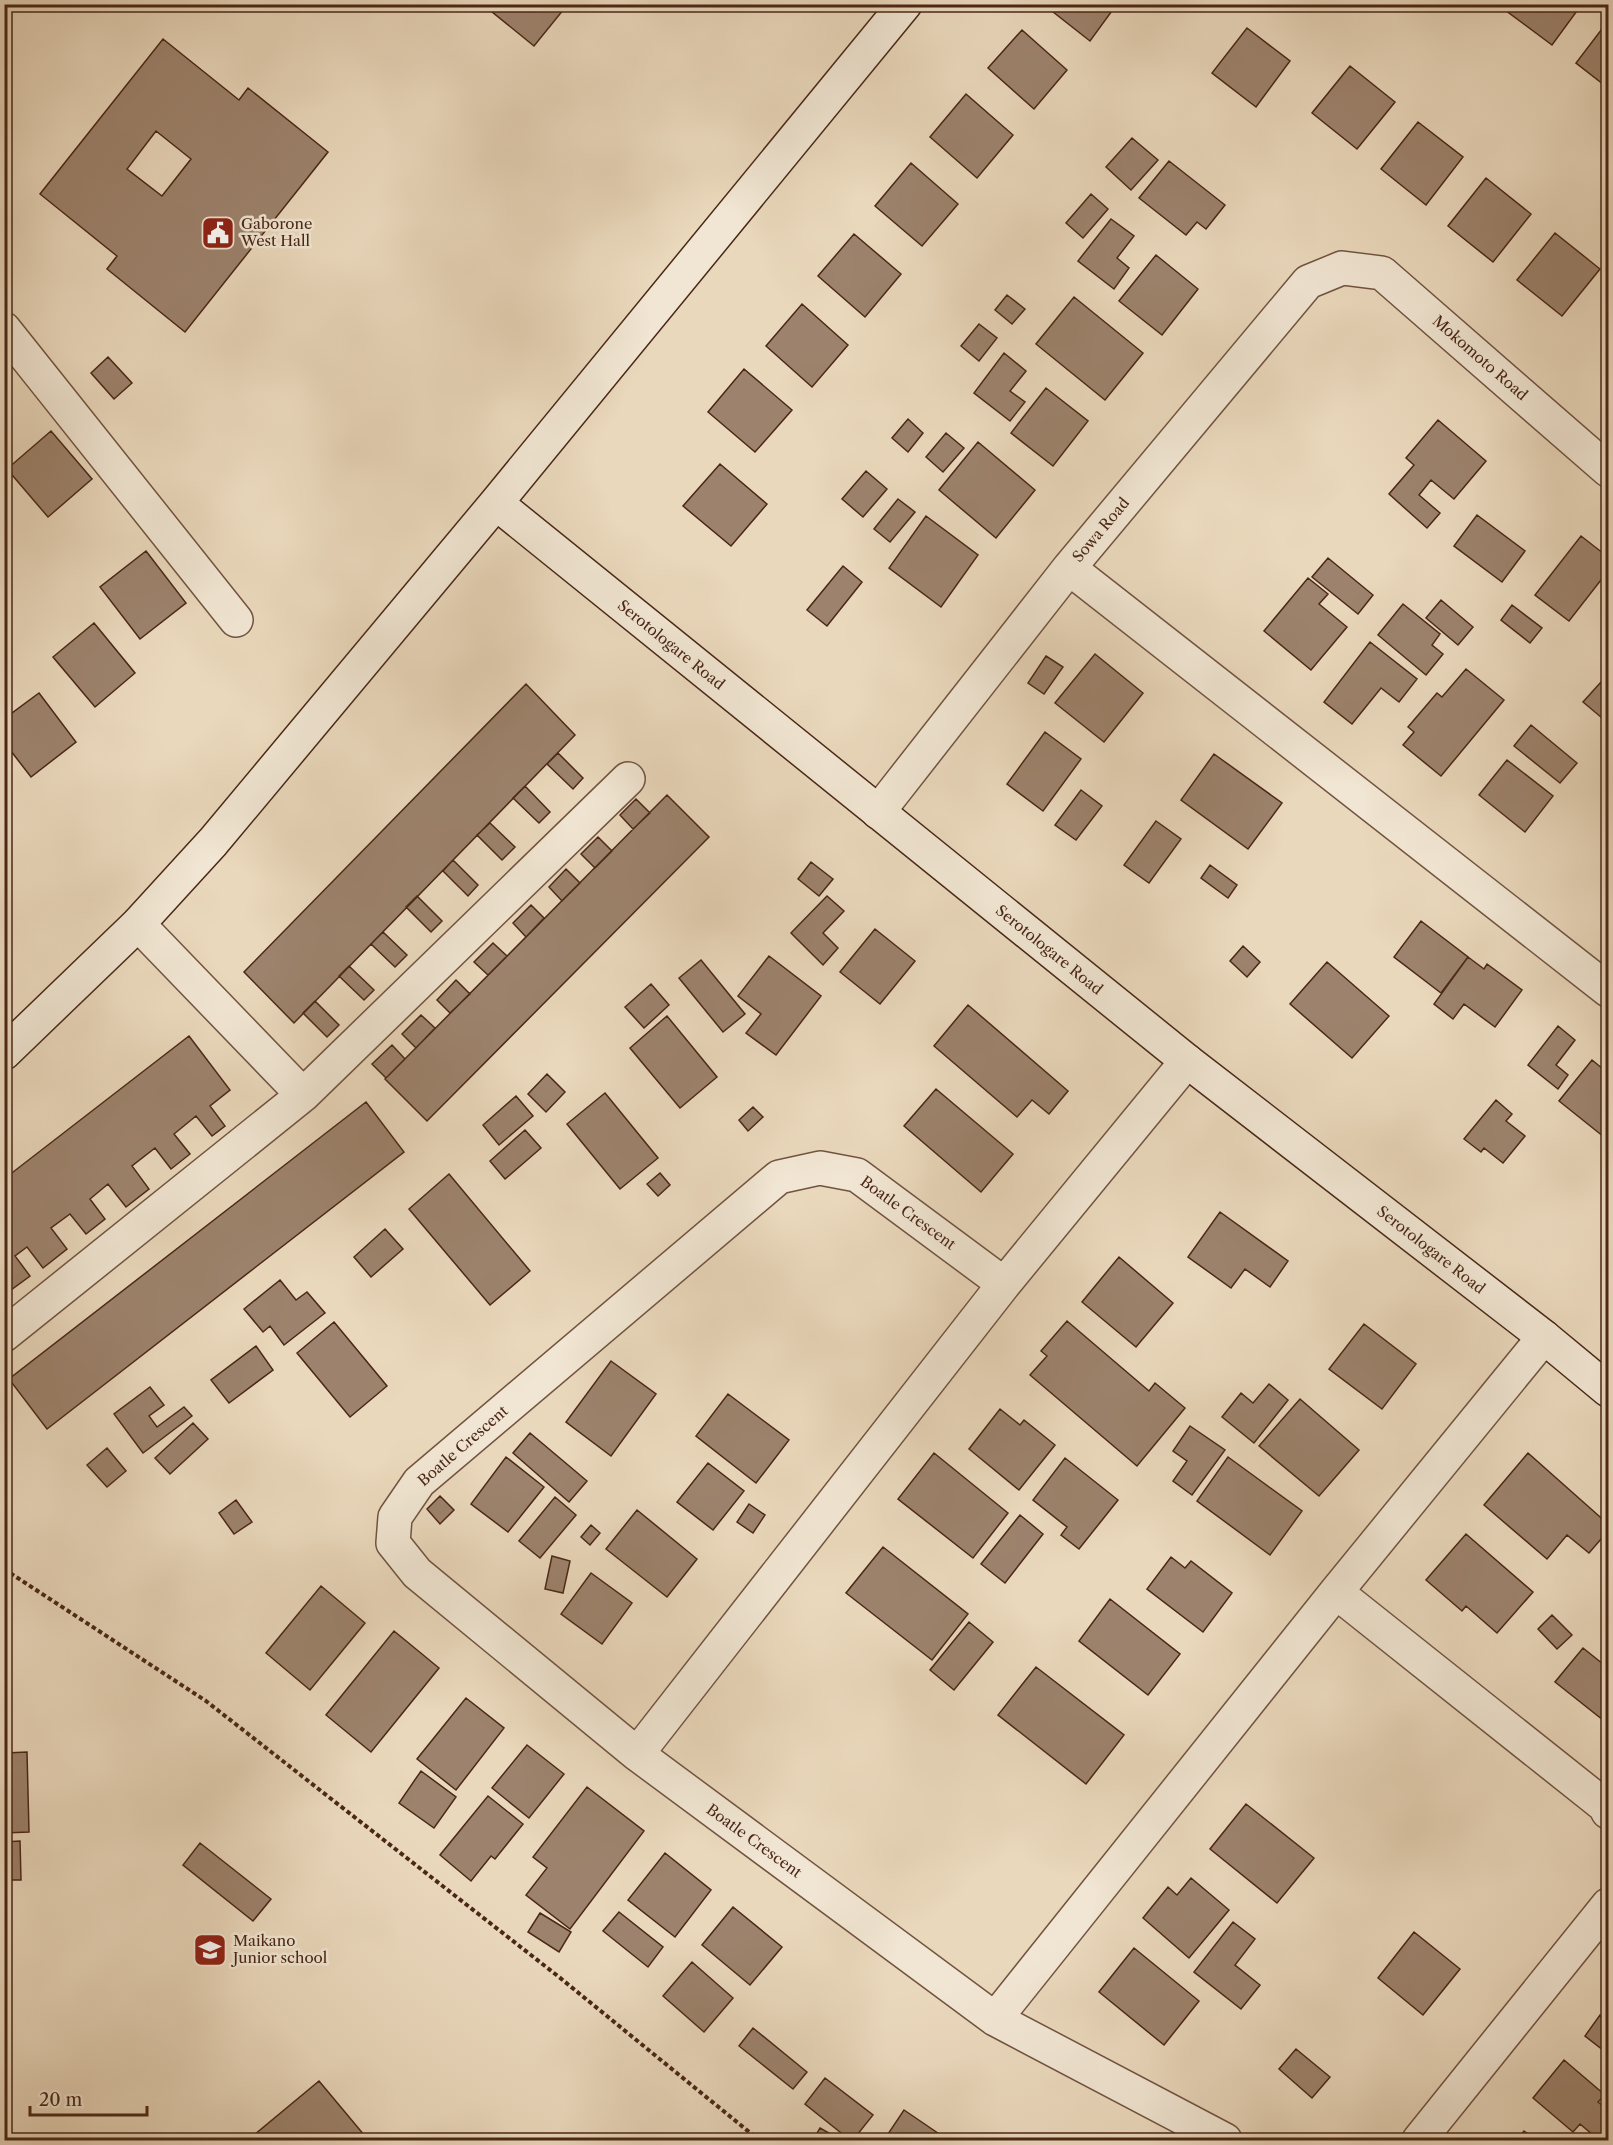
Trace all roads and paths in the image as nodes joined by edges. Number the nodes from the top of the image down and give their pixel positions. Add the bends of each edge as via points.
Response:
1 (905, 4) edge
2 (1342, 268) joint
3 (4, 329) edge
4 (1608, 470) edge
5 (496, 502) junction
6 (1069, 568) junction
7 (236, 620) dead end
8 (628, 779) dead end
9 (878, 812) junction
10 (138, 924) junction
11 (1608, 990) edge
12 (4, 1053) edge
13 (1187, 1061) junction
14 (303, 1095) junction
15 (1004, 1284) junction
16 (4, 1335) edge
17 (1544, 1337) junction
18 (1608, 1390) edge
19 (4, 1569) edge
20 (1336, 1592) junction
21 (637, 1754) junction
22 (1608, 1812) edge
23 (1608, 1905) edge
24 (995, 2019) junction
25 (759, 2140) edge
26 (1225, 2140) edge
27 (1419, 2140) edge

1 - 5 street
2 - 4 street, Mokomoto Road via 1382,273
2 - 6 street, Sowa Road via 1308,282
3 - 7 street
5 - 9 street, Serotologare Road
5 - 10 street via 213,842
6 - 9 street, Sowa Road
6 - 11 street
8 - 14 street
9 - 13 street, Serotologare Road
10 - 12 street
10 - 14 street
13 - 15 street
13 - 17 street, Serotologare Road
14 - 16 street
15 - 21 street
15 - 21 street, Boatle Crescent via 857,1175 820,1168 779,1177 419,1482 395,1517 393,1543 417,1573
17 - 18 street, Serotologare Road
17 - 20 street
19 - 25 path via 206,1701 559,1977
20 - 22 street
20 - 24 street
21 - 24 street, Boatle Crescent
23 - 27 street
24 - 26 street, Boatle Crescent

